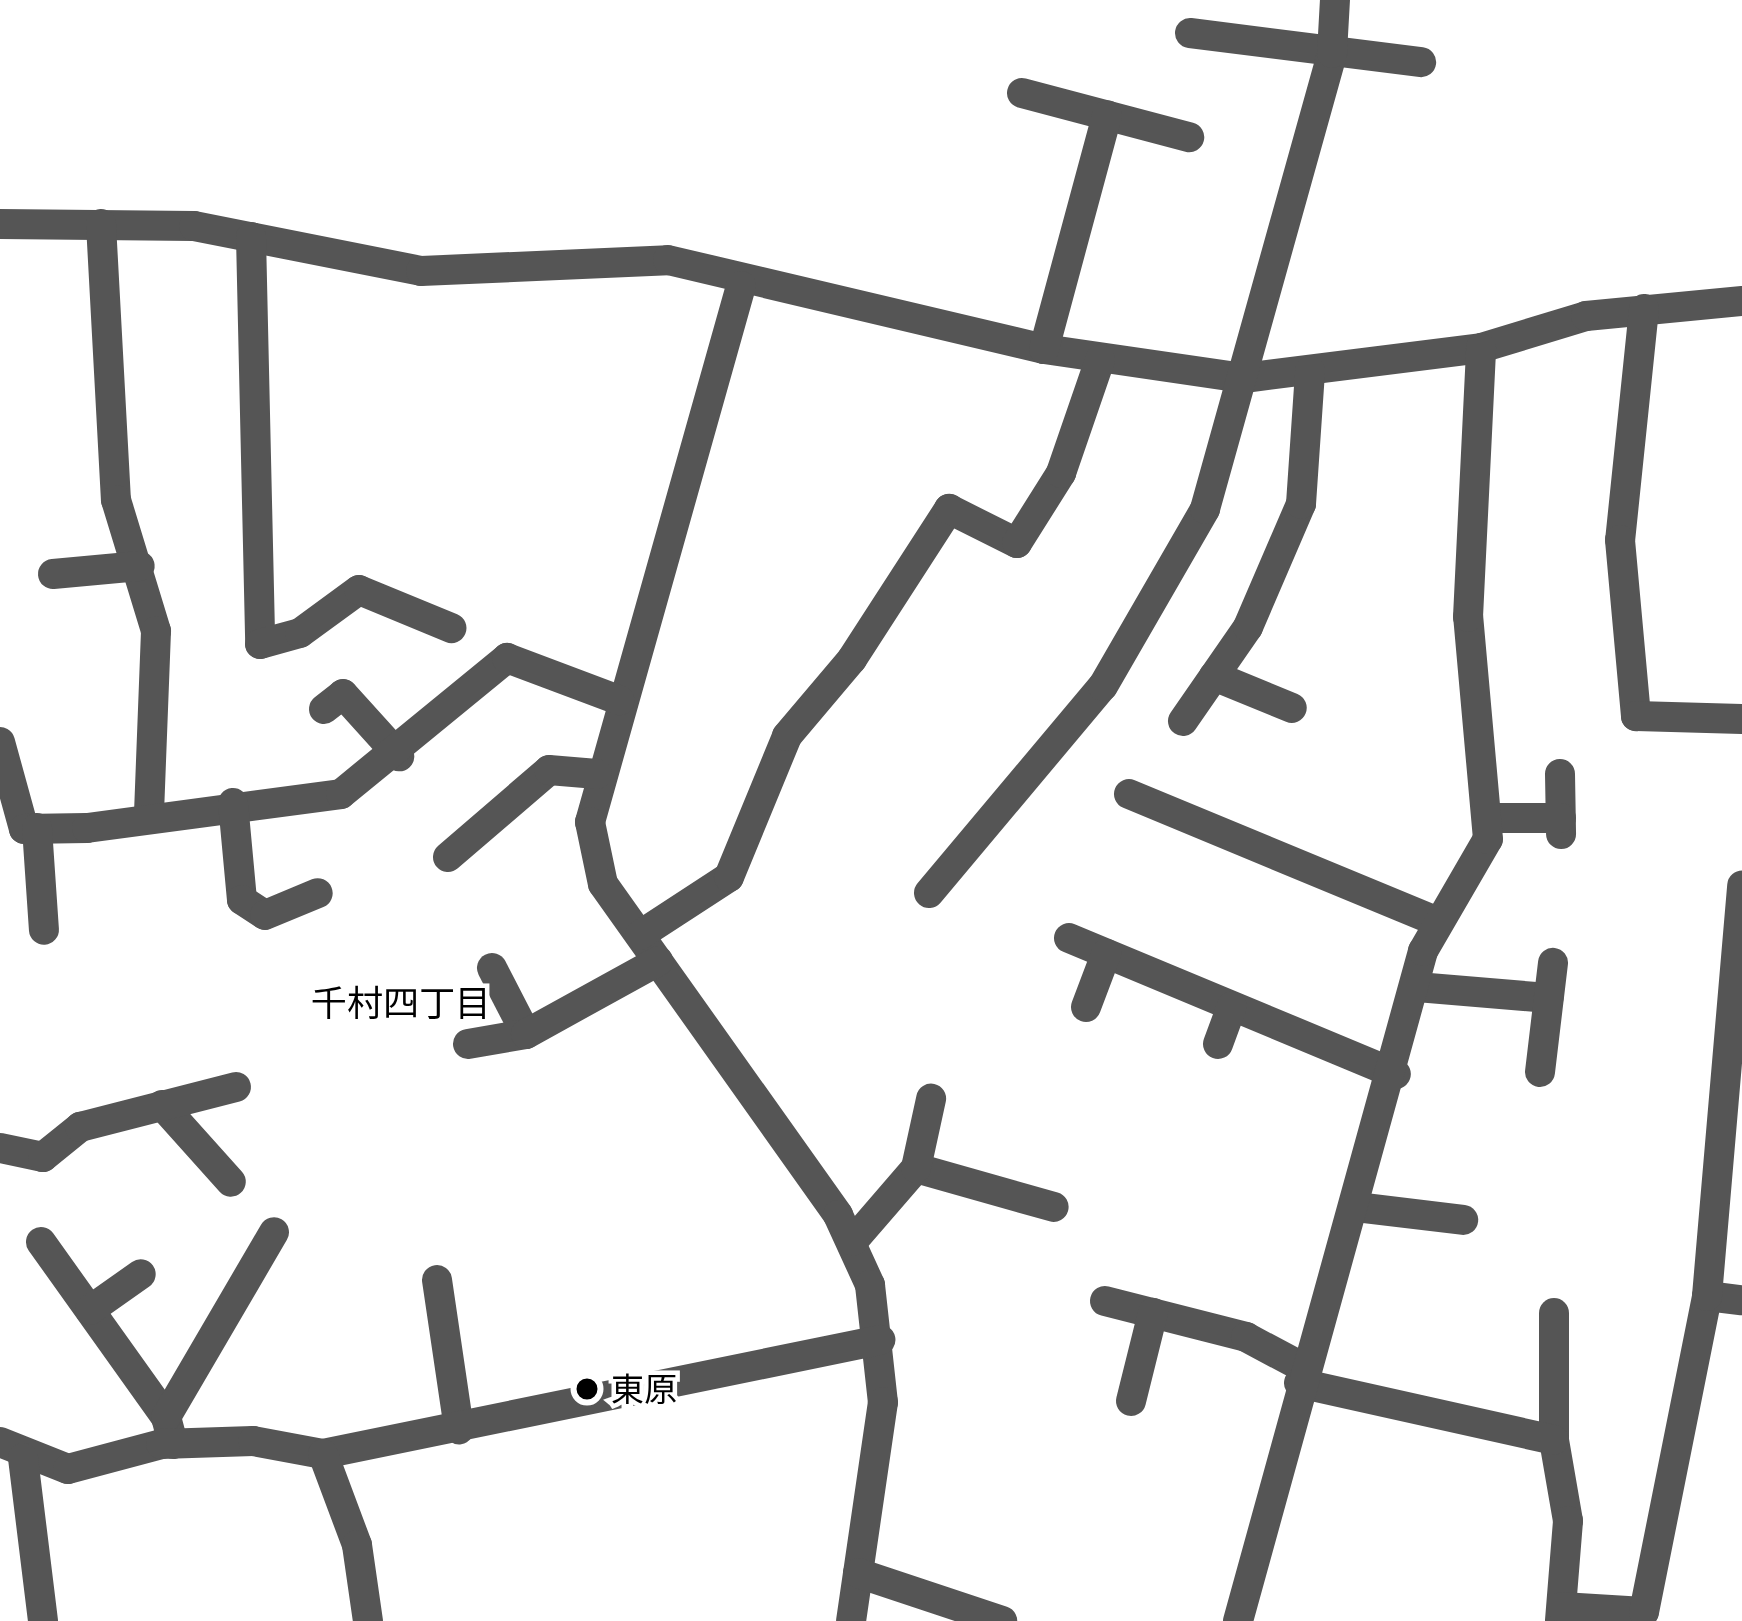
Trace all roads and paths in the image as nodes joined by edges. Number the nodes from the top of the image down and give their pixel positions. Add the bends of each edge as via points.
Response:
1 (1335, 0) edge
2 (1190, 33) dead end
3 (1332, 53) junction
4 (1421, 62) dead end
5 (1022, 93) dead end
6 (1107, 115) junction
7 (1189, 137) dead end
8 (0, 224) edge
9 (101, 224) junction
10 (251, 237) junction
11 (741, 286) junction
12 (1742, 301) edge
13 (1645, 309) junction
14 (1481, 348) junction
15 (1044, 350) junction
16 (1100, 360) junction
17 (1310, 371) junction
18 (1244, 378) junction
19 (140, 566) junction
20 (53, 574) dead end
21 (451, 628) dead end
22 (1214, 676) junction
23 (619, 700) junction
24 (1292, 708) dead end
25 (324, 709) dead end
26 (1742, 719) edge
27 (1183, 721) dead end
28 (0, 742) edge
29 (399, 756) junction
30 (597, 774) junction
31 (1560, 774) dead end
32 (1130, 794) dead end
33 (233, 803) junction
34 (149, 816) junction
35 (1487, 818) junction
36 (37, 828) junction
37 (448, 857) dead end
38 (1742, 885) edge
39 (929, 893) dead end
40 (303, 909) dead end
41 (1435, 921) junction
42 (44, 930) dead end
43 (640, 934) junction
44 (1069, 938) dead end
45 (1106, 954) junction
46 (658, 962) junction
47 (1553, 963) dead end
48 (492, 968) dead end
49 (1418, 987) junction
50 (1549, 998) junction
51 (1232, 1006) junction
52 (1086, 1007) dead end
53 (526, 1034) junction
54 (1218, 1044) dead end
55 (468, 1045) dead end
56 (1540, 1072) dead end
57 (1396, 1074) junction
58 (236, 1087) dead end
59 (931, 1099) dead end
60 (162, 1105) junction
61 (0, 1148) edge
62 (916, 1168) junction
63 (231, 1182) dead end
64 (1054, 1207) dead end
65 (1356, 1207) junction
66 (1462, 1220) dead end
67 (274, 1232) dead end
68 (853, 1241) junction
69 (41, 1242) dead end
70 (141, 1274) dead end
71 (437, 1280) dead end
72 (1707, 1296) junction
73 (1742, 1300) edge
74 (1105, 1301) dead end
75 (90, 1310) junction
76 (1153, 1313) junction
77 (1554, 1313) dead end
78 (880, 1340) junction
79 (1302, 1376) junction
80 (1131, 1401) dead end
81 (458, 1429) junction
82 (170, 1430) junction
83 (1554, 1440) junction
84 (11, 1450) edge
85 (323, 1454) junction
86 (858, 1573) junction
87 (1561, 1614) edge
88 (43, 1621) edge
89 (368, 1621) edge
90 (850, 1621) edge
91 (1002, 1621) edge
92 (1238, 1621) edge

1 - 3 street
2 - 3 street
3 - 4 street
3 - 18 street
5 - 6 street
6 - 7 street
6 - 15 street
8 - 9 street
9 - 10 street
9 - 19 street via 116,500
10 - 11 street via 421,271 668,260
10 - 21 street via 265,384 260,644 300,633 359,590
11 - 15 street
11 - 23 street
12 - 13 street
13 - 14 street
13 - 26 street via 1620,540 1636,716
14 - 17 street
14 - 35 street via 1468,598
15 - 16 street
16 - 18 street
16 - 43 street via 1061,473 1017,544 949,509 852,659 787,736 729,877
17 - 18 street
17 - 22 street via 1300,504 1248,627
18 - 39 street via 1205,509 1160,593 1044,766
19 - 20 street
19 - 34 street via 156,631
22 - 24 street
22 - 27 street
23 - 29 street via 508,658
23 - 30 street
25 - 29 street via 343,694
28 - 36 street via 24,829
29 - 33 street via 341,794
30 - 37 street via 549,770 477,811
30 - 43 street via 594,854
31 - 35 street via 1561,826
32 - 41 street
33 - 34 street
33 - 40 street via 242,900 265,916
34 - 36 street
35 - 41 street via 1488,839
36 - 42 street
38 - 72 street
41 - 49 street
43 - 46 street
44 - 45 street
45 - 51 street
45 - 52 street
46 - 53 street
46 - 68 street
47 - 50 street
48 - 53 street
49 - 50 street
49 - 57 street
50 - 56 street
51 - 54 street
51 - 57 street
53 - 55 street
57 - 65 street
58 - 60 street
59 - 62 street
60 - 61 street via 80,1127 43,1157
60 - 63 street
62 - 64 street
62 - 68 street
65 - 66 street
65 - 79 street
67 - 82 street
68 - 78 street
69 - 75 street
70 - 75 street
71 - 81 street
72 - 73 street
72 - 87 street via 1644,1612
74 - 76 street
75 - 82 street
76 - 79 street via 1246,1336
76 - 80 street
77 - 83 street
78 - 81 street
78 - 86 street via 883,1402
79 - 83 street
79 - 92 street
81 - 85 street
82 - 84 street via 68,1469
82 - 85 street
83 - 87 street via 1568,1521
84 - 88 street
85 - 89 street via 357,1545
86 - 90 street
86 - 91 street

